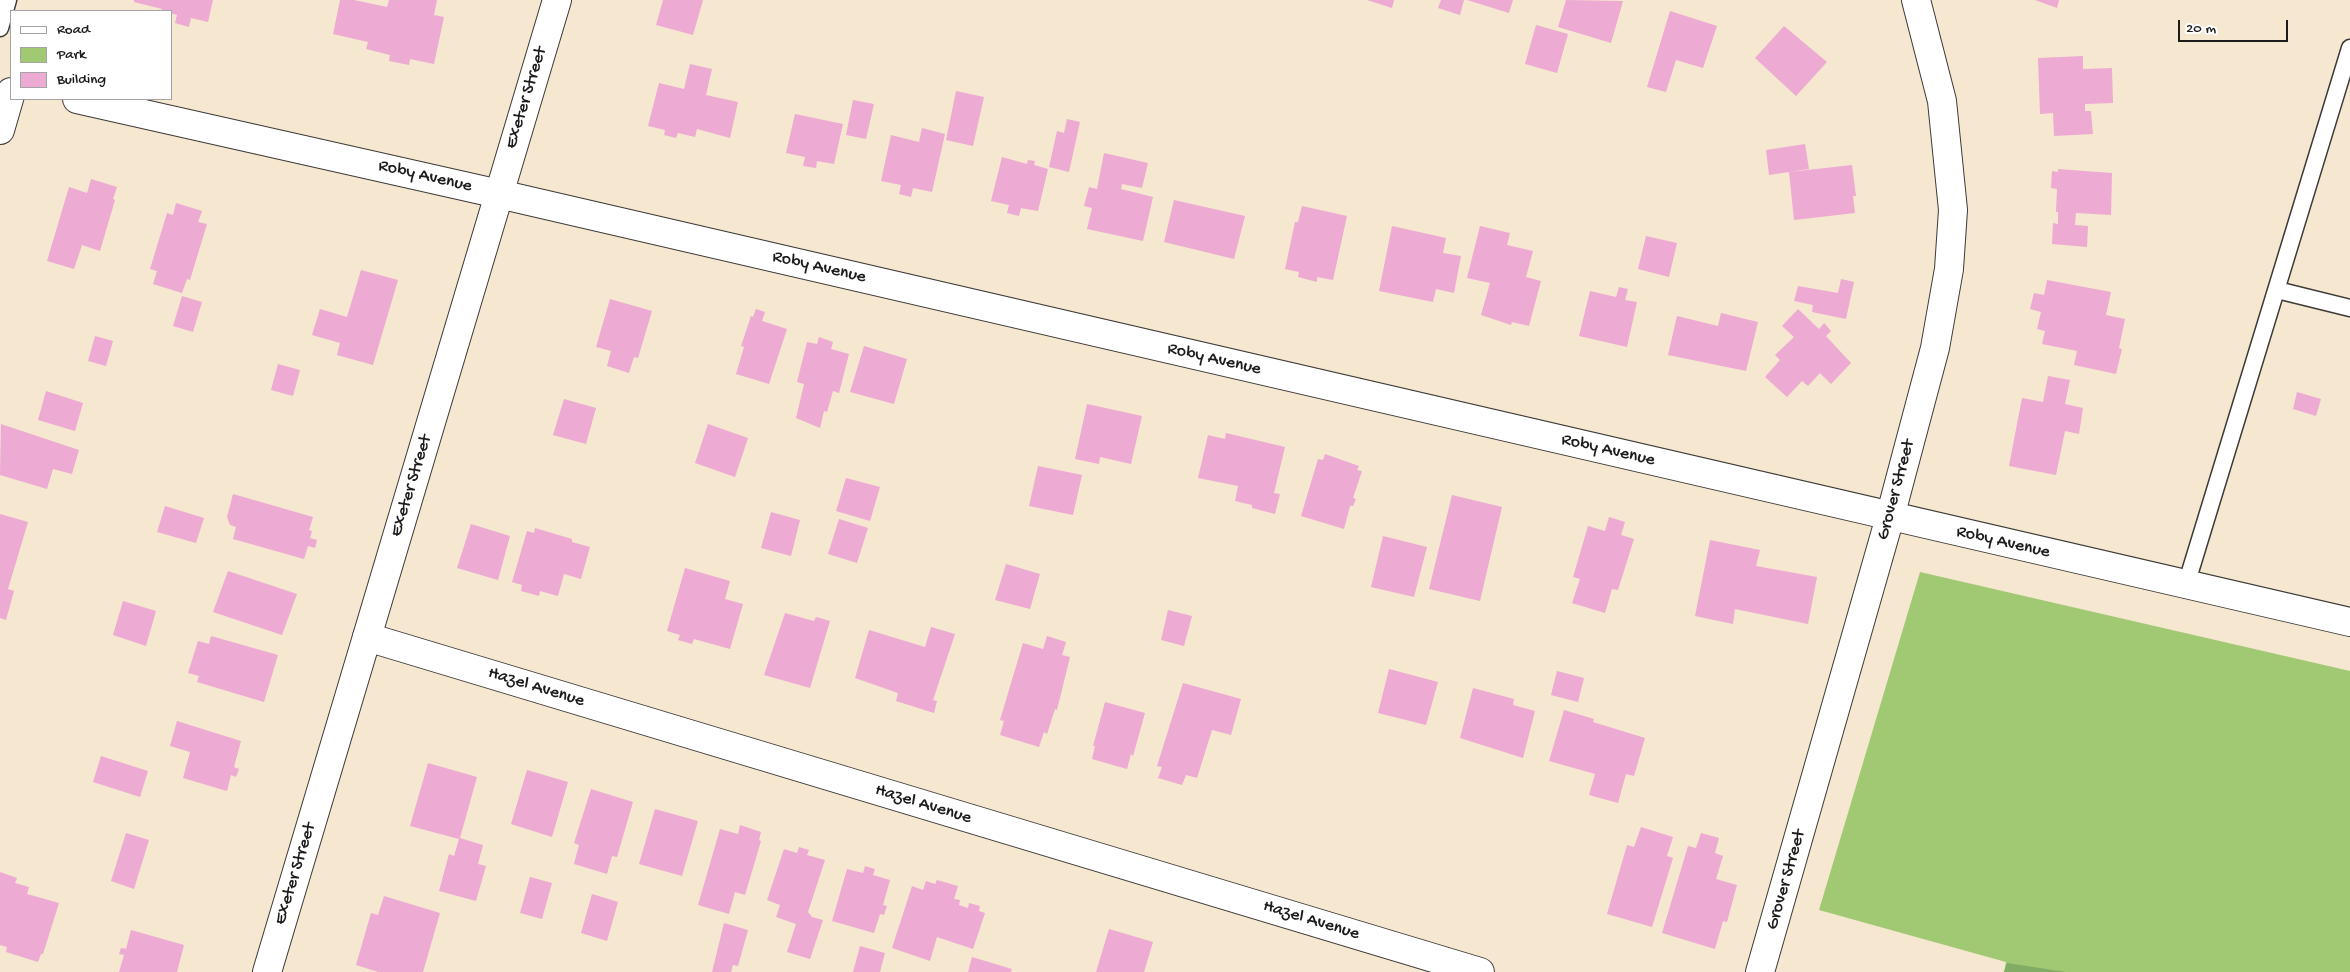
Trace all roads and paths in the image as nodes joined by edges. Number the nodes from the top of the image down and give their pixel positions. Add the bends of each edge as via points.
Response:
1 (8, 0) edge
2 (557, 0) edge
3 (1916, 0) edge
4 (0, 28) edge
5 (2350, 48) edge
6 (10, 95) edge
7 (81, 100) edge
8 (0, 130) edge
9 (499, 194) junction
10 (2277, 290) junction
11 (2350, 308) edge
12 (1890, 517) junction
13 (2186, 584) junction
14 (2350, 622) edge
15 (366, 637) junction
16 (267, 972) edge
17 (1480, 972) edge
18 (1760, 972) edge

1 - 4 lane
2 - 9 street, Exeter Street
3 - 12 street, Grover Street via 1942,101 1953,210 1949,269 1935,348
5 - 10 lane
6 - 8 street
7 - 9 street, Roby Avenue
9 - 12 street, Roby Avenue
9 - 15 street, Exeter Street
10 - 11 lane
10 - 13 lane
12 - 13 street, Roby Avenue
12 - 18 street, Grover Street
13 - 14 street, Roby Avenue
15 - 16 street, Exeter Street
15 - 17 street, Hazel Avenue

